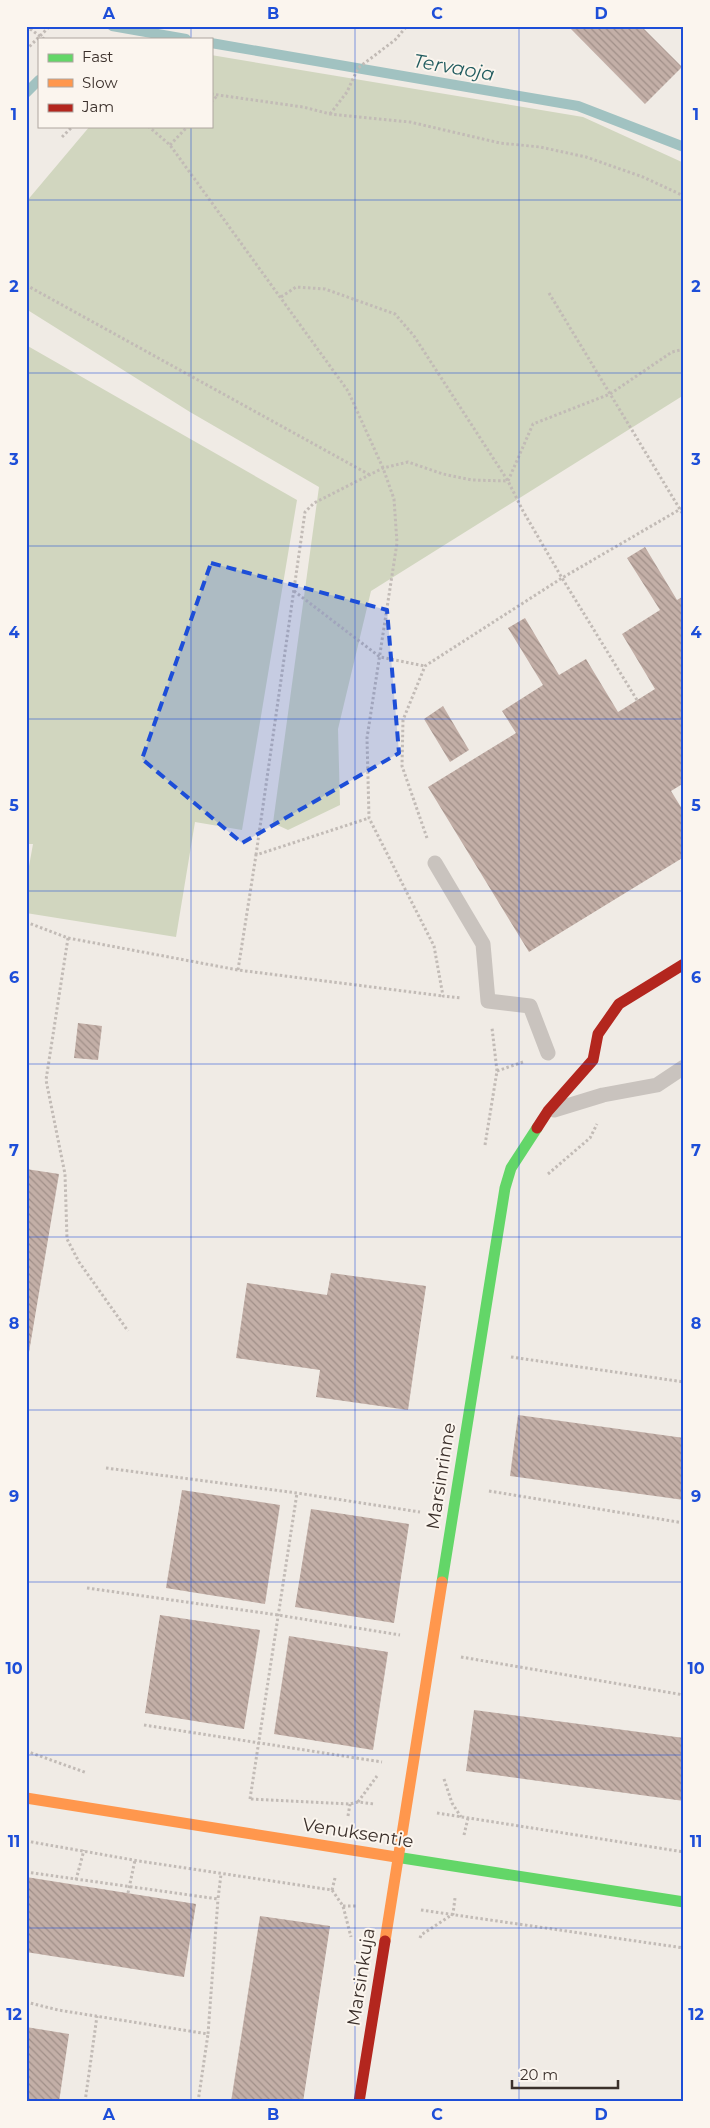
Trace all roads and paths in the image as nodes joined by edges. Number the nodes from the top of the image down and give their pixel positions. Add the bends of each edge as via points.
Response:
1 (26, 26) edge
2 (50, 26) edge
3 (407, 26) edge
4 (43, 37) edge
5 (38, 41) edge
6 (26, 50) edge
7 (212, 94) edge
8 (218, 95) junction
9 (212, 101) edge
10 (330, 114) junction
11 (71, 128) edge
12 (150, 128) edge
13 (186, 128) edge
14 (62, 137) dead end
15 (170, 145) junction
16 (684, 196) edge
17 (26, 284) edge
18 (549, 294) dead end
19 (281, 297) junction
20 (684, 349) edge
21 (610, 394) junction
22 (383, 468) junction
23 (370, 475) junction
24 (508, 480) junction
25 (684, 507) edge
26 (680, 510) junction
27 (684, 516) edge
28 (562, 578) junction
29 (294, 591) junction
30 (380, 657) junction
31 (425, 666) junction
32 (637, 700) dead end
33 (369, 818) junction
34 (256, 855) junction
35 (435, 863) joint
36 (26, 922) edge
37 (68, 938) junction
38 (684, 964) edge
39 (238, 970) junction
40 (443, 996) junction
41 (488, 1001) junction
42 (548, 1053) joint
43 (684, 1067) edge
44 (603, 1095) junction
45 (548, 1112) junction
46 (543, 1179) dead end
47 (128, 1331) dead end
48 (508, 1366) dead end
49 (684, 1382) edge
50 (106, 1468) dead end
51 (486, 1491) dead end
52 (297, 1492) junction
53 (426, 1513) dead end
54 (684, 1524) edge
55 (87, 1588) dead end
56 (278, 1615) junction
57 (405, 1636) dead end
58 (462, 1647) dead end
59 (460, 1657) junction
60 (459, 1667) dead end
61 (684, 1695) edge
62 (144, 1725) dead end
63 (258, 1742) junction
64 (26, 1751) edge
65 (385, 1762) dead end
66 (442, 1774) dead end
67 (96, 1776) dead end
68 (26, 1798) edge
69 (405, 1809) junction
70 (461, 1817) junction
71 (468, 1818) junction
72 (26, 1841) edge
73 (84, 1850) junction
74 (684, 1852) edge
75 (398, 1858) junction
76 (135, 1860) junction
77 (457, 1867) junction
78 (26, 1872) edge
79 (221, 1874) junction
80 (76, 1880) junction
81 (130, 1888) junction
82 (332, 1890) dead end
83 (128, 1893) dead end
84 (218, 1899) junction
85 (684, 1902) edge
86 (343, 1906) dead end
87 (390, 1907) junction
88 (453, 1914) junction
89 (418, 1944) dead end
90 (684, 1948) edge
91 (26, 2002) edge
92 (97, 2016) junction
93 (208, 2034) junction
94 (85, 2102) edge
95 (198, 2102) edge
96 (359, 2102) edge

1 - 4 path
2 - 4 path
3 - 10 path via 358,68 347,92
5 - 6 path
7 - 8 path
8 - 9 path
8 - 10 path
10 - 16 path via 410,122 500,143 586,157
11 - 14 path
12 - 15 path
13 - 15 path
15 - 19 path
17 - 23 path
18 - 21 path
19 - 22 path via 348,391
19 - 24 path via 296,287 325,289 395,314 414,336
20 - 21 path via 672,352
21 - 24 path via 533,424
21 - 26 path
22 - 23 path
22 - 24 path via 408,462 472,480
22 - 30 path via 394,499 397,544
23 - 29 path via 314,504 305,512
24 - 28 path
25 - 26 path
26 - 27 path
26 - 28 path
28 - 31 path
28 - 32 path
29 - 30 path
29 - 34 path
30 - 31 path
30 - 33 path via 367,738
31 - 35 path via 404,720 402,766
33 - 34 path
33 - 40 path via 434,946
34 - 39 path
35 - 41 lane via 483,944
36 - 37 path
37 - 39 path
37 - 47 path via 46,1080 65,1174 67,1239
38 - 45 street, Marsinrinne via 619,1004 598,1034 593,1060
39 - 40 path
40 - 41 path
41 - 42 lane via 530,1006
41 - 42 path via 497,1071
43 - 44 lane via 657,1085
44 - 45 lane
44 - 46 path via 597,1126 590,1138
45 - 69 street, Marsinrinne via 511,1168 505,1188
48 - 49 path via 509,1356
50 - 52 path
51 - 54 path
52 - 53 path
52 - 56 path
55 - 56 path
56 - 57 path
56 - 63 path
58 - 59 path
59 - 60 path
59 - 61 path
62 - 63 path
63 - 65 path
63 - 69 path via 250,1798 358,1802
64 - 67 path
66 - 70 path via 452,1803
68 - 75 street, Venuksentie
69 - 70 path
69 - 75 street, Marsinrinne
70 - 71 path
71 - 74 path
71 - 77 path
72 - 73 path
73 - 76 path
73 - 80 path
75 - 77 street, Venuksentie
75 - 87 street, Marsinkuja
76 - 79 path
76 - 81 path
77 - 85 street, Venuksentie
77 - 88 path
78 - 80 path
79 - 82 path
79 - 84 path
80 - 81 path
81 - 83 path
81 - 84 path
84 - 93 path
86 - 87 path
87 - 88 path
87 - 96 street, Marsinkuja
88 - 89 path via 420,1935
88 - 90 path
91 - 92 path
92 - 93 path
92 - 94 path
93 - 95 path

